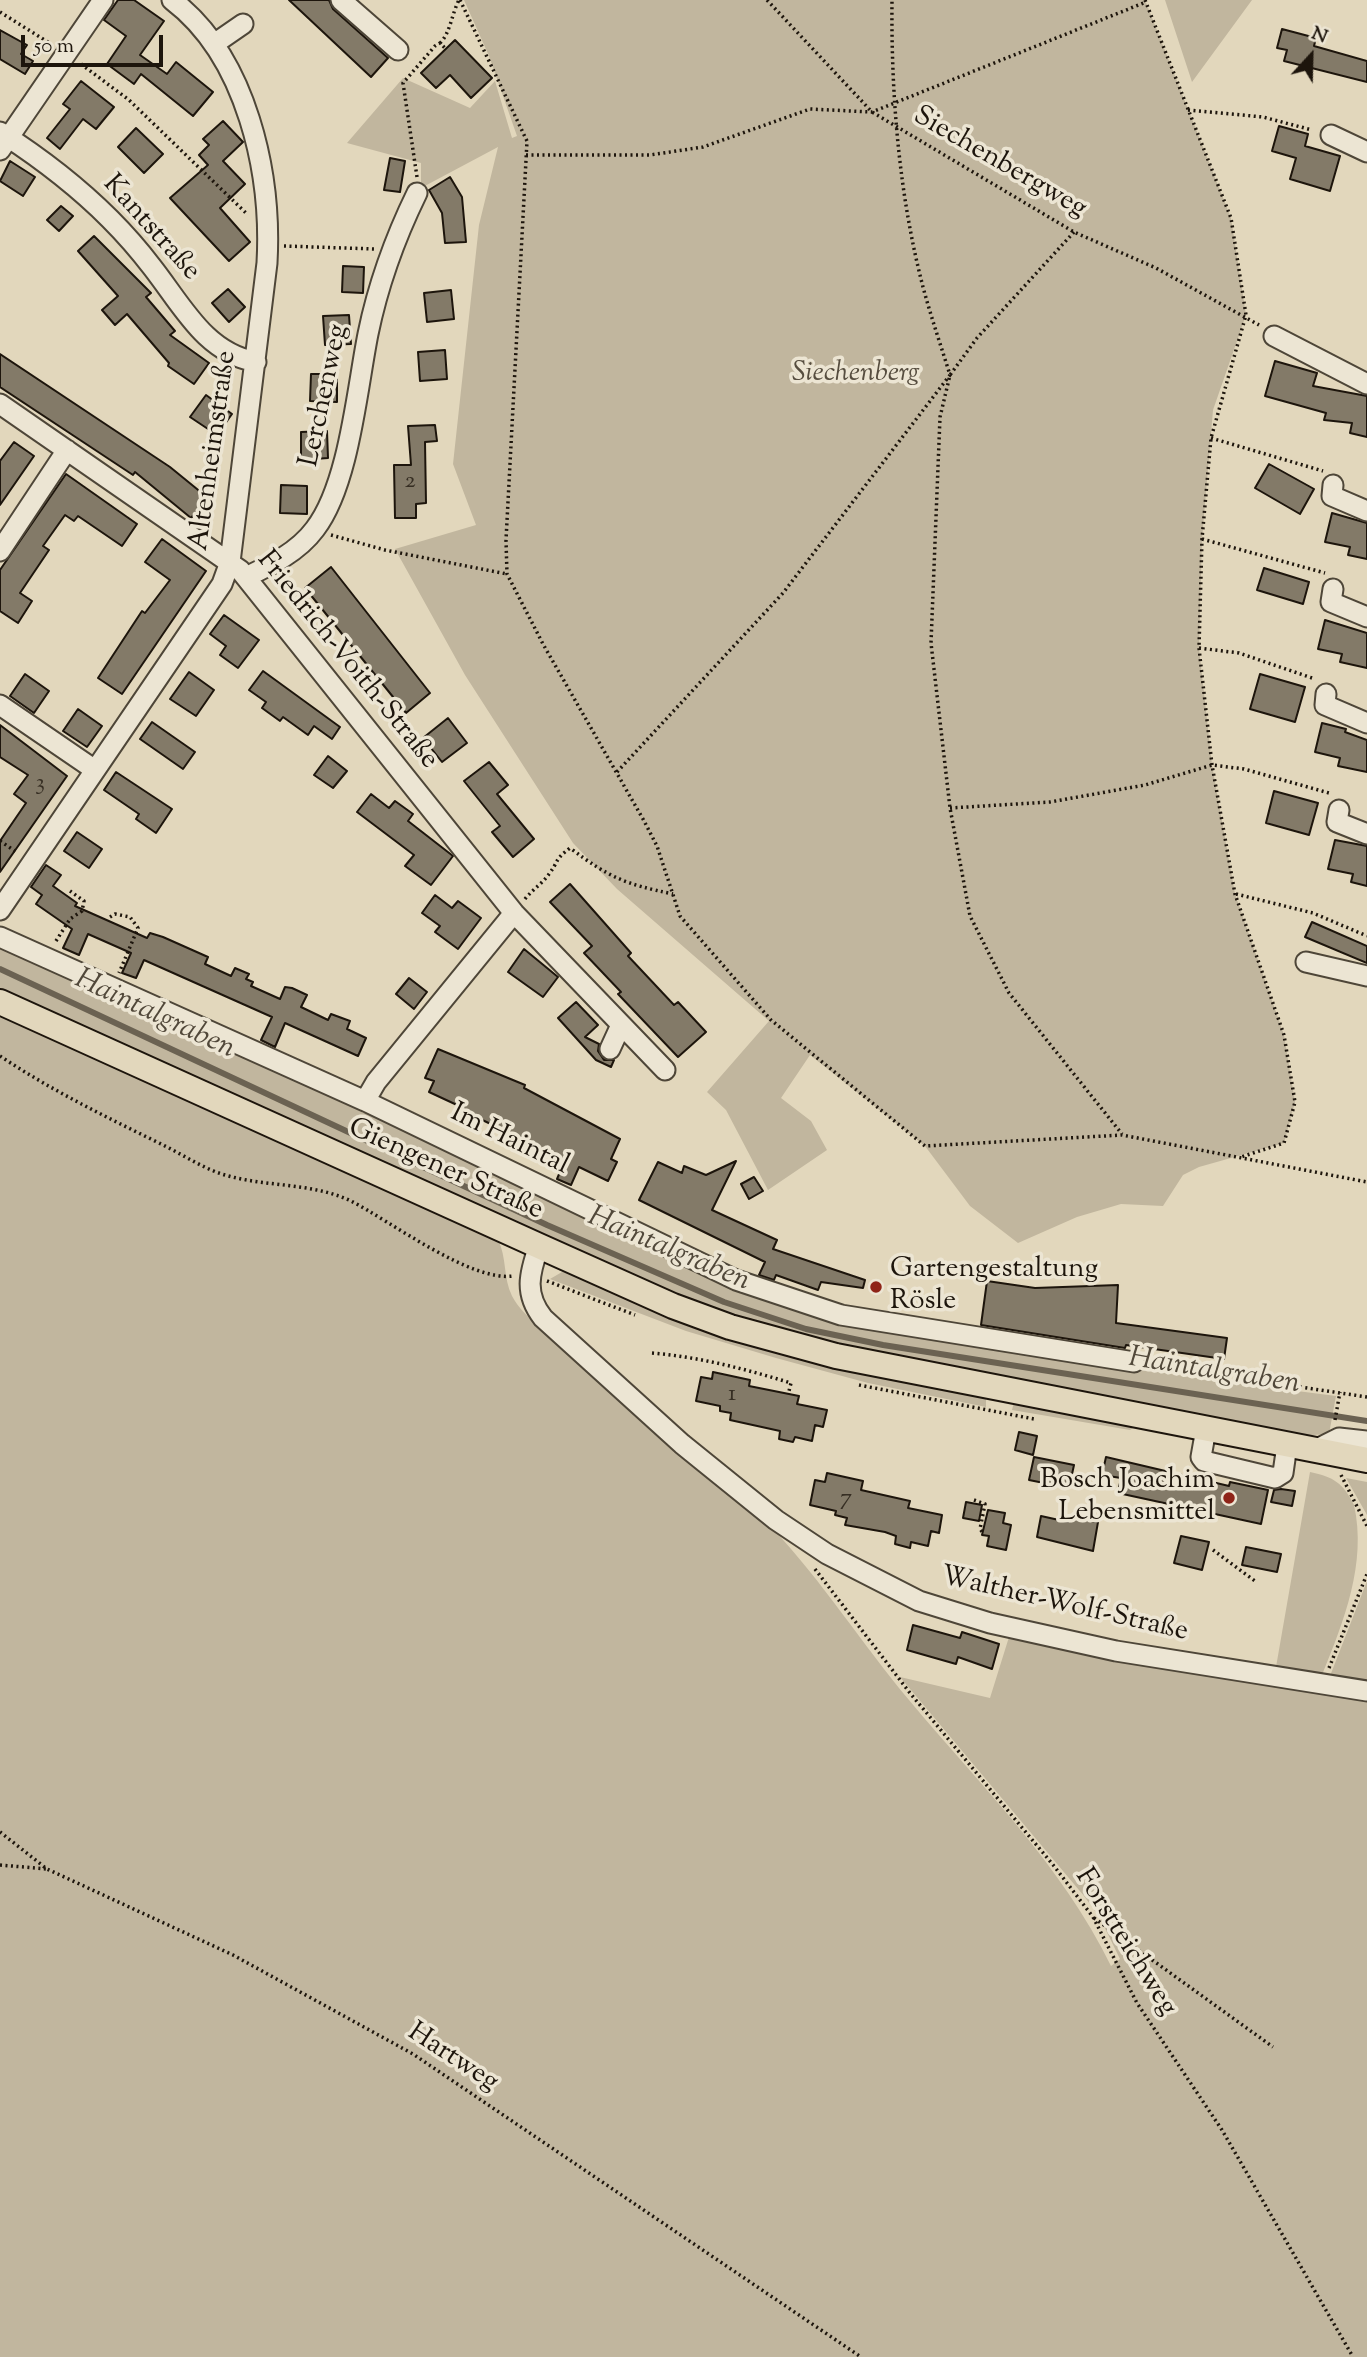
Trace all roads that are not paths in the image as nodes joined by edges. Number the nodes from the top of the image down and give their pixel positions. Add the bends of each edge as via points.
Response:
1 (103, 0) edge
2 (172, 0) edge
3 (341, 0) edge
4 (243, 24) dead end
5 (214, 44) junction
6 (398, 50) dead end
7 (1331, 135) road end
8 (3, 140) edge
9 (1367, 152) edge
10 (417, 193) road end
11 (1274, 336) dead end
12 (256, 362) junction
13 (1367, 384) edge
14 (0, 404) edge
15 (67, 450) junction
16 (1333, 485) road end
17 (1367, 511) edge
18 (0, 551) edge
19 (230, 562) junction
20 (246, 577) junction
21 (1333, 589) road end
22 (1367, 617) edge
23 (1326, 694) road end
24 (0, 705) edge
25 (1367, 723) edge
26 (95, 770) junction
27 (1339, 810) road end
28 (1367, 834) edge
29 (0, 910) edge
30 (514, 913) junction
31 (0, 937) edge
32 (1306, 962) dead end
33 (1367, 976) edge
34 (0, 1002) edge
35 (626, 1031) junction
36 (610, 1049) dead end
37 (665, 1070) dead end
38 (365, 1101) junction
39 (539, 1246) junction
40 (1133, 1362) road end
41 (1206, 1429) junction
42 (1367, 1441) edge
43 (1287, 1444) junction
44 (1315, 1450) junction
45 (1367, 1460) edge
46 (1367, 1691) edge

1 - 8 street
2 - 5 street, Altenheimstraße
3 - 6 street
4 - 5 street
5 - 12 street, Altenheimstraße via 248,122 268,218
7 - 9 street
8 - 12 street, Kantstraße via 71,184 107,216 207,337 235,357
10 - 20 street, Lerchenweg via 377,296 344,456 329,505 318,526 294,551
11 - 13 street
12 - 19 street, Altenheimstraße
14 - 15 street, Friedrich-Voith-Straße
15 - 18 street
15 - 19 street, Friedrich-Voith-Straße
16 - 17 street via 1332,496
19 - 20 street, Friedrich-Voith-Straße
19 - 26 street, Altenheimstraße via 222,584
20 - 30 street, Friedrich-Voith-Straße
21 - 22 street via 1331,602
23 - 25 street via 1325,705
24 - 26 street
26 - 29 street, Altenheimstraße
27 - 28 street via 1337,822
30 - 35 street, Friedrich-Voith-Straße
30 - 38 street
31 - 38 street, Im Haintal
32 - 33 street
34 - 39 main road, Giengener Straße
35 - 36 street
35 - 37 street, Friedrich-Voith-Straße
38 - 40 street, Im Haintal via 697,1264 825,1311
39 - 41 main road, Giengener Straße via 698,1316 793,1346
39 - 46 street, Walther-Wolf-Straße via 530,1274 530,1296 543,1318 712,1469 805,1540 919,1601 964,1616 1116,1651
41 - 43 main road, Giengener Straße
41 - 43 street via 1203,1461 1275,1478 1283,1473
42 - 44 street via 1339,1438
43 - 44 main road, Giengener Straße
44 - 45 main road, Giengener Straße

